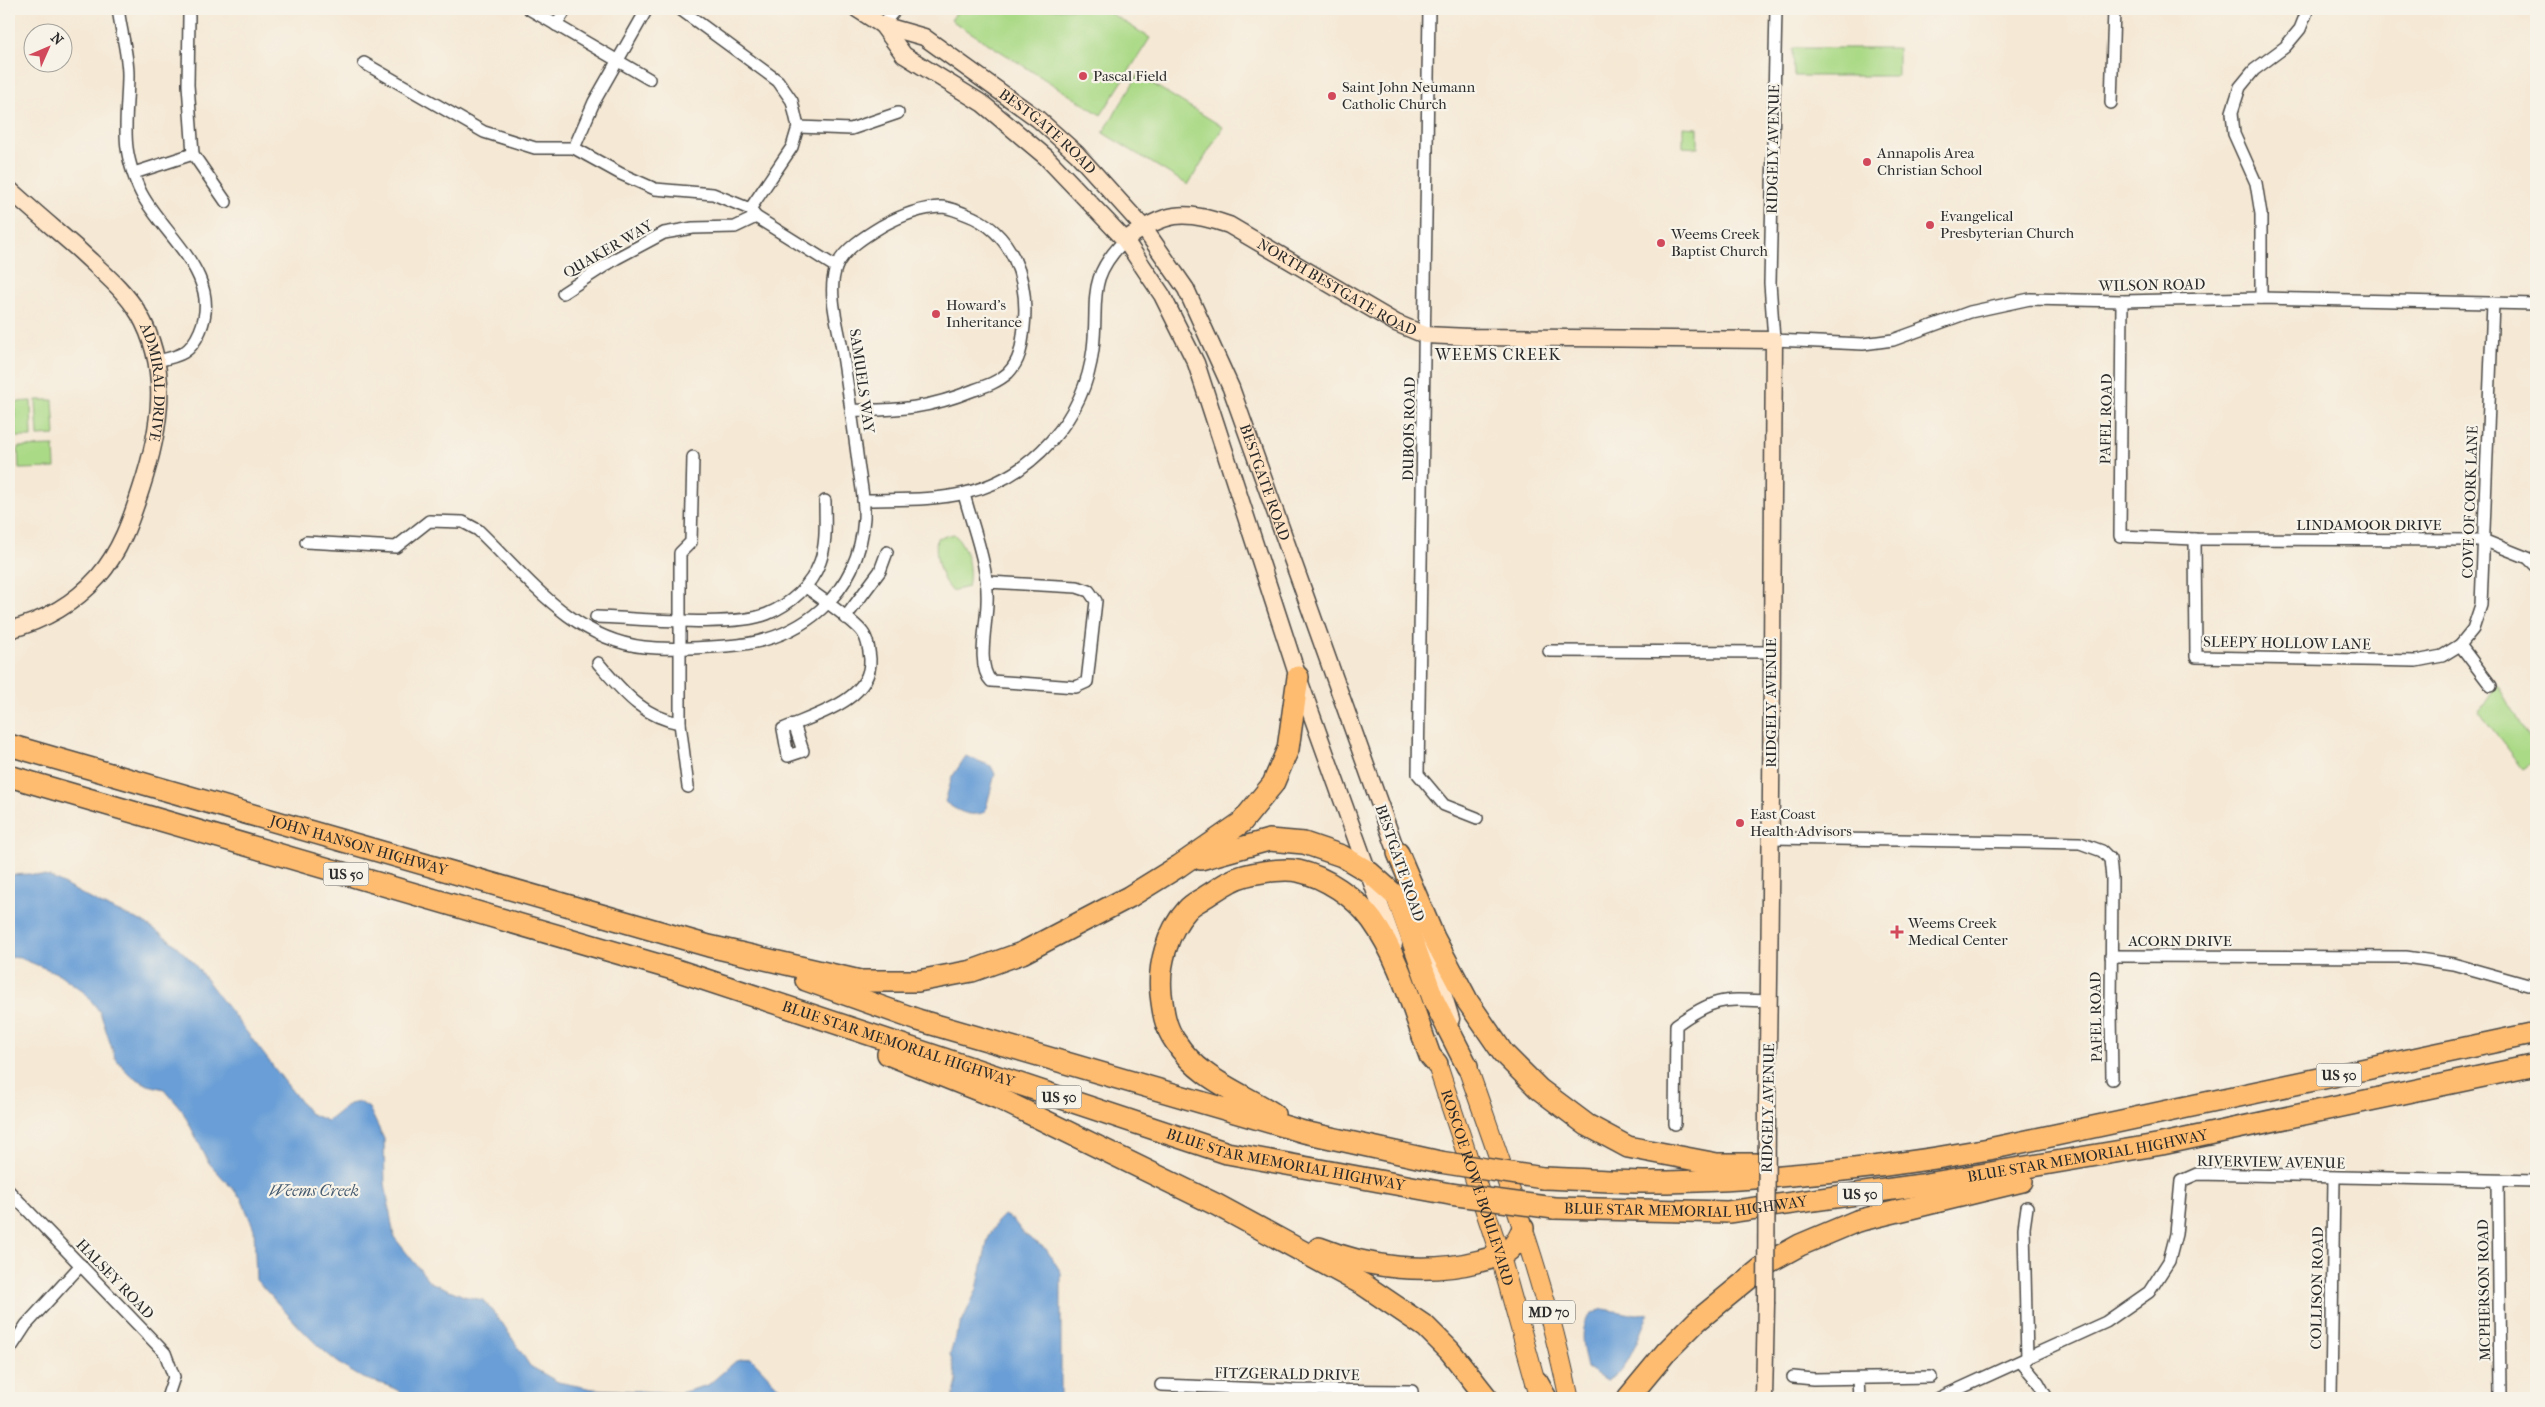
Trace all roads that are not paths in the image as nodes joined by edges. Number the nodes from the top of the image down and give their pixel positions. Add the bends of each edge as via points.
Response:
1 (120, 9) edge
2 (529, 9) edge
3 (566, 9) edge
4 (647, 9) edge
5 (680, 9) edge
6 (857, 9) edge
7 (896, 9) edge
8 (1429, 9) edge
9 (1776, 9) edge
10 (2114, 9) edge
11 (2308, 9) edge
12 (189, 16) dead end
13 (556, 25) junction
14 (882, 25) junction
15 (616, 62) junction
16 (364, 63) dead end
17 (649, 79) dead end
18 (2111, 103) dead end
19 (898, 113) dead end
20 (798, 128) junction
21 (574, 148) junction
22 (193, 154) junction
23 (134, 173) junction
24 (9, 189) edge
25 (226, 202) dead end
26 (753, 213) junction
27 (1144, 227) junction
28 (1125, 240) junction
29 (836, 267) junction
30 (563, 293) dead end
31 (2261, 298) junction
32 (2122, 301) junction
33 (2493, 303) junction
34 (2536, 304) edge
35 (1425, 335) junction
36 (1774, 340) junction
37 (156, 361) junction
38 (851, 410) junction
39 (693, 457) dead end
40 (964, 494) junction
41 (863, 500) junction
42 (825, 501) dead end
43 (2120, 536) joint
44 (2194, 540) junction
45 (2483, 540) junction
46 (306, 542) dead end
47 (887, 552) dead end
48 (2536, 566) edge
49 (988, 582) junction
50 (806, 586) junction
51 (827, 604) junction
52 (596, 616) dead end
53 (845, 618) junction
54 (679, 619) junction
55 (9, 630) edge
56 (2460, 646) junction
57 (680, 647) junction
58 (1550, 651) dead end
59 (1770, 652) junction
60 (598, 663) dead end
61 (1298, 677) junction
62 (2491, 686) dead end
63 (680, 723) junction
64 (794, 724) dead end
65 (9, 745) edge
66 (12, 777) edge
67 (688, 787) dead end
68 (1477, 818) dead end
69 (1772, 838) junction
70 (1398, 853) junction
71 (1179, 866) junction
72 (1369, 872) junction
73 (709, 946) junction
74 (2111, 956) junction
75 (676, 970) junction
76 (2536, 984) edge
77 (1769, 1001) junction
78 (2536, 1033) edge
79 (1437, 1064) junction
80 (2536, 1065) edge
81 (1467, 1066) junction
82 (2112, 1079) dead end
83 (2142, 1117) junction
84 (1675, 1124) dead end
85 (1304, 1132) junction
86 (2162, 1144) junction
87 (2334, 1178) junction
88 (2498, 1181) junction
89 (2536, 1181) edge
90 (9, 1192) edge
91 (1217, 1205) junction
92 (2027, 1206) dead end
93 (1523, 1228) junction
94 (1500, 1255) junction
95 (82, 1265) junction
96 (9, 1351) edge
97 (1667, 1351) junction
98 (2024, 1361) junction
99 (1793, 1377) dead end
100 (1931, 1377) dead end
101 (1858, 1379) junction
102 (1161, 1385) dead end
103 (1541, 1393) edge
104 (1412, 1395) edge
105 (167, 1398) edge
106 (1487, 1398) edge
107 (1569, 1398) edge
108 (1628, 1398) edge
109 (1644, 1398) edge
110 (1764, 1398) edge
111 (1858, 1398) edge
112 (1939, 1398) edge
113 (2046, 1398) edge
114 (2330, 1398) edge
115 (2500, 1398) edge

1 - 23 street via 128,73 127,148
2 - 13 street
3 - 13 street
4 - 15 street
5 - 20 street via 778,81 792,101
6 - 14 main road, BESTGATE ROAD / MD 70
7 - 14 street
8 - 35 street, DUBOIS ROAD
9 - 36 street, RIDGELY AVENUE via 1770,283
10 - 18 street
11 - 31 street via 2300,29 2240,86 2232,112 2234,134 2257,191 2261,214
12 - 22 street via 188,85
13 - 15 street
14 - 27 main road, BESTGATE ROAD / MD 70 via 924,38 1038,119 1077,154
14 - 28 main road, BESTGATE ROAD / MD 70 via 904,54 983,104 1046,157
15 - 17 street
15 - 21 street
16 - 21 street via 484,132 535,148
19 - 20 street via 851,129
20 - 26 street via 792,147
21 - 26 street via 655,189 713,194
22 - 23 street
22 - 25 street
23 - 37 street via 144,197 189,258 203,285 206,316 194,344 179,356
24 - 37 main road, ADMIRAL DRIVE via 122,290 143,322
26 - 29 street
26 - 30 street, QUAKER WAY via 735,227 693,228 664,234 617,258
27 - 28 main road, NORTH BESTGATE ROAD
27 - 35 main road, NORTH BESTGATE ROAD via 1172,215 1201,216 1229,225 1396,323
27 - 70 main road, BESTGATE ROAD / MD 70 via 1186,289 1231,388
28 - 40 street via 1106,261 1097,283 1093,350 1078,402 1067,420 1051,443 1022,468 986,488
28 - 61 main road, BESTGATE ROAD / MD 70 via 1162,295 1196,363
29 - 38 street, SAMUELS WAY via 833,290
29 - 38 street via 845,254 870,233 903,214 944,206 975,218 996,233 1011,252 1025,291 1022,350 1007,374 996,382 949,401 910,410
31 - 32 street, WILSON ROAD
31 - 33 street, WILSON ROAD
32 - 36 street, WILSON ROAD via 2030,299 2011,302 1970,312 1893,340 1863,344
32 - 43 street, PAFEL ROAD
33 - 34 street, WILSON ROAD
33 - 45 street, COVE OF CORK LANE
35 - 36 main road, NORTH BESTGATE ROAD
35 - 68 street, DUBOIS ROAD via 1418,774 1444,805
36 - 59 main road, RIDGELY AVENUE
37 - 55 main road, ADMIRAL DRIVE via 160,392 156,439 122,541 98,577 74,599 43,618
38 - 41 street, SAMUELS WAY
39 - 54 street via 691,542 680,553
40 - 41 street
40 - 49 street
41 - 51 street, SAMUELS WAY via 864,518 858,555
42 - 50 street via 820,562
43 - 44 street, LINDAMOOR DRIVE
44 - 45 street, LINDAMOOR DRIVE
44 - 56 street, SLEEPY HOLLOW LANE via 2196,657 2416,661 2442,656
45 - 48 street, LINDAMOOR DRIVE via 2528,558
45 - 56 street, COVE OF CORK LANE via 2481,605 2473,629
46 - 57 street, SAMUELS WAY via 396,547 429,521 463,522 478,530 578,625 623,643
47 - 53 street via 880,571
49 - 49 street via 984,675 990,681 1076,687 1087,682 1096,601 1089,591 1077,587
50 - 51 street
50 - 54 street via 788,604 766,614 715,620
51 - 53 street
51 - 57 street, SAMUELS WAY via 793,630 772,640
52 - 54 street
53 - 64 street via 863,632 869,648 870,669 866,680 853,696
54 - 57 street
56 - 62 street
57 - 63 street
58 - 59 street
59 - 69 main road, RIDGELY AVENUE
60 - 63 street via 642,709 662,720
61 - 71 highway via 1288,748 1273,784 1241,823
61 - 72 main road, BESTGATE ROAD / MD 70
63 - 67 street
65 - 73 highway, JOHN HANSON HIGHWAY / US 50
66 - 75 highway, JOHN HANSON HIGHWAY / US 50
69 - 74 street, ACORN DRIVE via 2091,845 2110,859
69 - 77 main road, RIDGELY AVENUE
70 - 81 main road, BESTGATE ROAD / MD 70
70 - 83 highway via 1434,938 1464,994 1503,1053 1539,1089 1587,1124 1628,1147 1718,1164 1812,1165
71 - 72 highway via 1269,840 1304,843 1342,856
71 - 73 highway via 1129,897 1022,953 972,971 945,976 860,981
72 - 79 main road, BESTGATE ROAD / MD 70
72 - 81 highway via 1397,897 1434,1001
73 - 85 highway, BLUE STAR MEMORIAL HIGHWAY / US 50 via 918,1020
74 - 76 street, ACORN DRIVE via 2406,957 2453,964 2528,985
74 - 82 street, PAFEL ROAD
75 - 86 highway, BLUE STAR MEMORIAL HIGHWAY / US 50, bridge via 1227,1153 1450,1194 1554,1208 1728,1212 1921,1185
75 - 91 highway via 998,1098
77 - 84 street via 1723,999 1701,1007 1676,1025
77 - 110 main road, RIDGELY AVENUE, bridge
78 - 83 highway, BLUE STAR MEMORIAL HIGHWAY / US 50
79 - 85 highway via 1430,1056 1390,951 1372,920 1356,903 1328,882 1297,870 1264,872 1232,880 1187,909 1172,931 1160,981 1163,1016 1174,1040 1193,1065 1230,1091
79 - 94 main road, ROSCOE ROWE BOULEVARD / MD 70
80 - 86 highway, BLUE STAR MEMORIAL HIGHWAY / US 50
81 - 93 main road, ROSCOE ROWE BOULEVARD / MD 70
83 - 85 highway, BLUE STAR MEMORIAL HIGHWAY / US 50, bridge via 1903,1165 1666,1182 1543,1178 1440,1162
86 - 97 highway via 1857,1221 1769,1262 1697,1321
87 - 88 street, RIVERVIEW AVENUE
87 - 98 street, RIVERVIEW AVENUE via 2197,1174 2180,1181 2176,1234 2169,1261 2149,1292 2106,1322
87 - 114 street, COLLISON ROAD
88 - 89 street, RIVERVIEW AVENUE
88 - 115 street, MCPHERSON ROAD
90 - 95 street, HALSEY ROAD
91 - 94 highway via 1340,1257 1369,1264 1430,1268 1470,1264
91 - 106 highway via 1400,1307 1450,1351
92 - 98 street via 2024,1228
93 - 94 highway via 1510,1250
93 - 107 main road, ROSCOE ROWE BOULEVARD / MD 70 via 1560,1350
94 - 103 main road, ROSCOE ROWE BOULEVARD / MD 70
95 - 96 street via 26,1324
95 - 105 street, HALSEY ROAD via 165,1353 174,1376
97 - 108 highway
97 - 109 highway
98 - 112 street, RIVERVIEW AVENUE
98 - 113 street
99 - 101 street
100 - 101 street
101 - 111 street
102 - 104 street, FITZGERALD DRIVE

